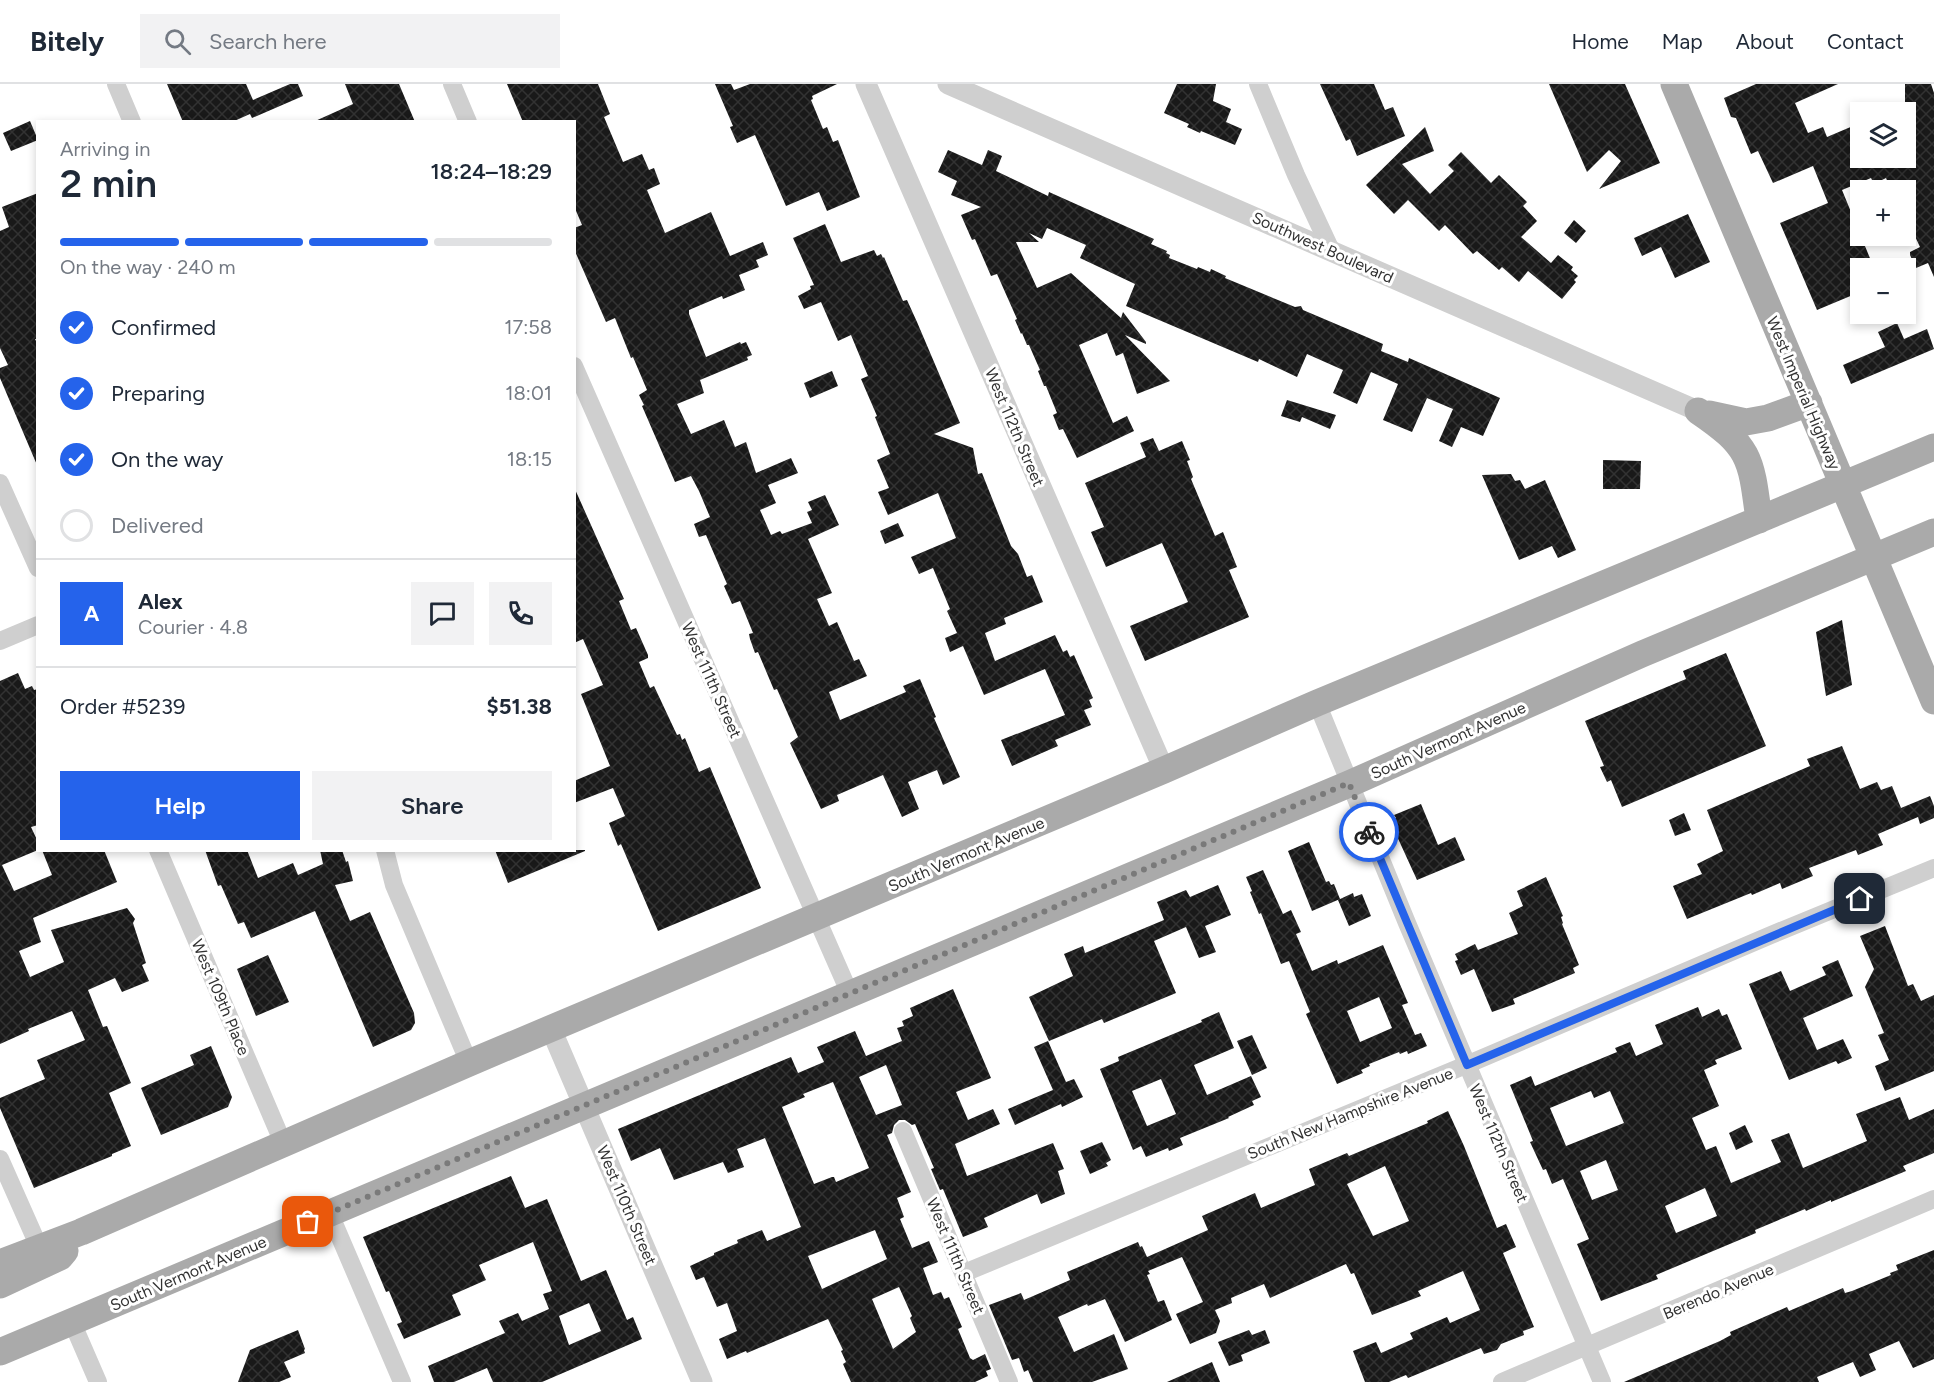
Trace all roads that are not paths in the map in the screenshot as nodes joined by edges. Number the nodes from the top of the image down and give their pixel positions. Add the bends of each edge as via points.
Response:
1 (116, 84) edge
2 (452, 84) edge
3 (866, 84) edge
4 (948, 84) edge
5 (1258, 84) edge
6 (1674, 84) edge
7 (131, 120) edge
8 (467, 120) edge
9 (1331, 250) junction
10 (576, 375) edge
11 (581, 396) edge
12 (1809, 403) junction
13 (1698, 411) junction
14 (1934, 447) edge
15 (0, 483) edge
16 (1844, 487) junction
17 (1759, 519) junction
18 (1934, 532) edge
19 (1873, 557) junction
20 (36, 564) edge
21 (36, 626) edge
22 (0, 641) edge
23 (1934, 701) edge
24 (1317, 704) junction
25 (1164, 770) junction
26 (1349, 783) junction
27 (159, 852) edge
28 (386, 852) edge
29 (1934, 868) edge
30 (816, 917) junction
31 (850, 994) junction
32 (551, 1029) junction
33 (469, 1063) junction
34 (1467, 1065) junction
35 (584, 1106) junction
36 (903, 1131) dead end
37 (283, 1143) junction
38 (0, 1159) edge
39 (1934, 1199) edge
40 (330, 1214) junction
41 (81, 1232) junction
42 (39, 1247) junction
43 (0, 1263) edge
44 (964, 1273) junction
45 (0, 1285) edge
46 (72, 1322) junction
47 (1586, 1347) junction
48 (0, 1352) edge
49 (98, 1382) edge
50 (402, 1382) edge
51 (702, 1382) edge
52 (1008, 1382) edge
53 (1502, 1382) edge
54 (1602, 1382) edge

1 - 7 street
2 - 8 street
3 - 25 street, West 112th Street
4 - 9 street, Southwest Boulevard
5 - 9 street
6 - 12 main road, West Imperial Highway
9 - 13 street, Southwest Boulevard
10 - 11 street, West 111th Street
11 - 30 street, West 111th Street
12 - 13 main road via 1746,422
12 - 16 main road, West Imperial Highway
13 - 17 main road via 1726,430 1748,459
14 - 16 main road, South Vermont Avenue
15 - 20 street
16 - 17 main road, South Vermont Avenue
16 - 19 main road, West Imperial Highway
17 - 24 main road, South Vermont Avenue
18 - 19 main road, South Vermont Avenue
19 - 23 main road, West Imperial Highway
19 - 26 main road, South Vermont Avenue
21 - 22 street
24 - 25 main road, South Vermont Avenue
24 - 26 street, West 112th Street
25 - 30 main road, South Vermont Avenue
26 - 31 main road, South Vermont Avenue
26 - 34 street, West 112th Street
27 - 37 street, West 109th Place
28 - 33 street via 394,885
29 - 34 street, South New Hampshire Avenue
30 - 31 street, West 111th Street
30 - 32 main road, South Vermont Avenue
31 - 35 main road, South Vermont Avenue
32 - 33 main road, South Vermont Avenue
32 - 35 street, West 110th Street
33 - 37 main road, South Vermont Avenue
34 - 44 street, South New Hampshire Avenue
34 - 47 street, West 112th Street
35 - 40 main road, South Vermont Avenue
35 - 51 street, West 110th Street
36 - 44 street, West 111th Street
37 - 41 main road, South Vermont Avenue
38 - 42 street
39 - 47 street, Berendo Avenue
40 - 46 main road, South Vermont Avenue
40 - 50 street
41 - 42 main road, South Vermont Avenue
41 - 45 main road via 60,1257
42 - 43 main road, South Vermont Avenue
44 - 52 street, West 111th Street
46 - 48 main road, South Vermont Avenue
46 - 49 street
47 - 53 street, Berendo Avenue
47 - 54 street, West 112th Street

